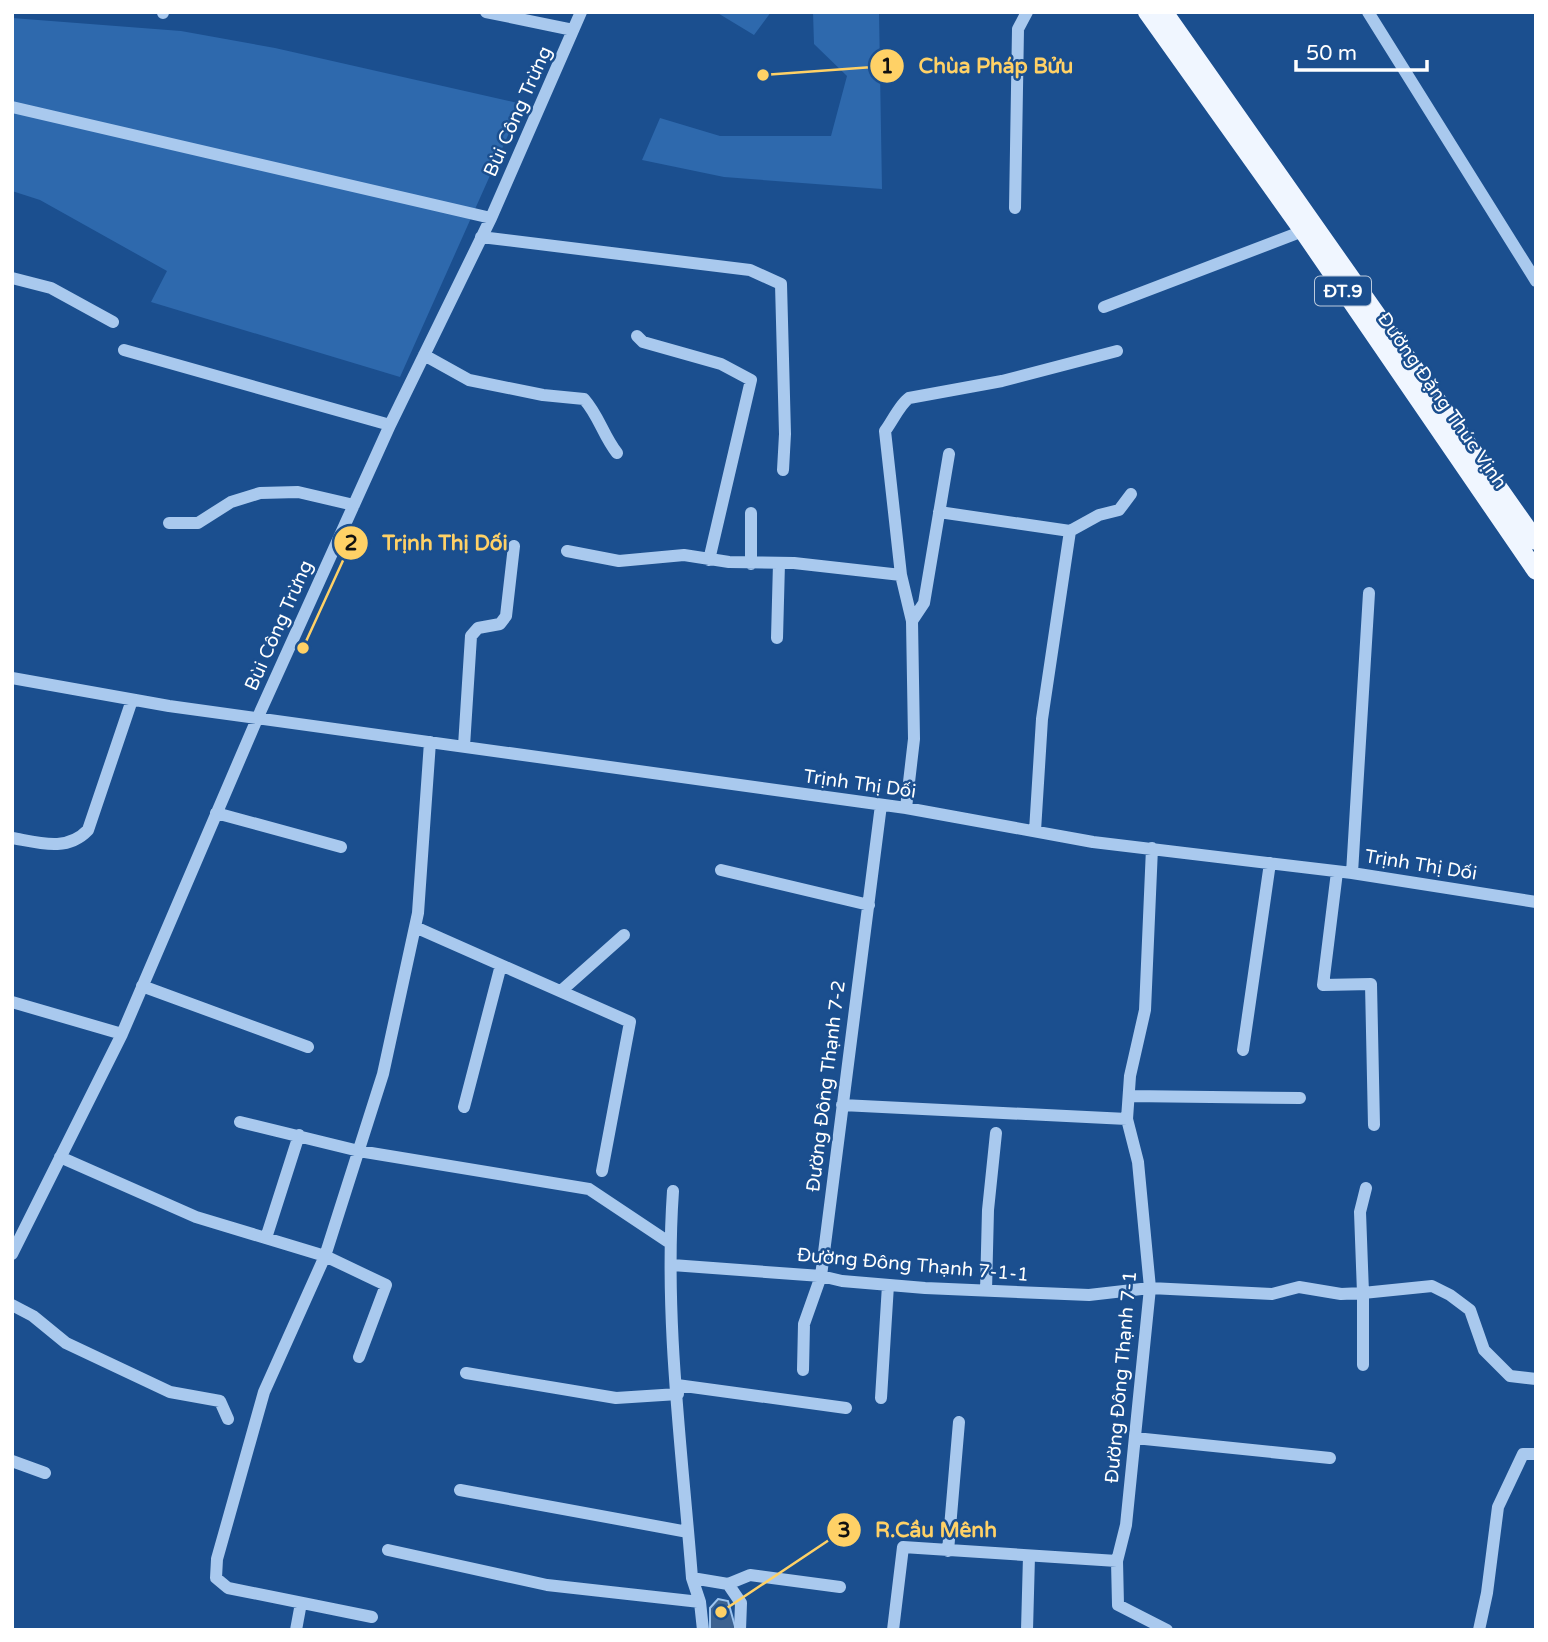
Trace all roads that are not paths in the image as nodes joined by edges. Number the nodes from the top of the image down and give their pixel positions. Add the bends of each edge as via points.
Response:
1 (486, 12) edge
2 (581, 12) edge
3 (1027, 12) edge
4 (1147, 12) edge
5 (1164, 12) edge
6 (1368, 12) edge
7 (573, 30) junction
8 (12, 107) edge
9 (1015, 208) dead end
10 (491, 218) junction
11 (1303, 231) junction
12 (481, 237) junction
13 (12, 278) edge
14 (1536, 281) edge
15 (1104, 307) dead end
16 (113, 322) dead end
17 (637, 336) dead end
18 (124, 349) dead end
19 (1117, 351) dead end
20 (424, 355) junction
21 (390, 425) junction
22 (617, 453) dead end
23 (949, 454) dead end
24 (783, 470) dead end
25 (1131, 494) dead end
26 (354, 505) junction
27 (939, 512) junction
28 (751, 513) dead end
29 (169, 523) dead end
30 (1070, 531) junction
31 (1536, 541) edge
32 (514, 546) dead end
33 (567, 551) dead end
34 (709, 560) junction
35 (779, 563) junction
36 (751, 564) junction
37 (1536, 570) edge
38 (901, 575) junction
39 (1369, 593) dead end
40 (912, 621) junction
41 (777, 638) dead end
42 (12, 678) edge
43 (132, 701) junction
44 (257, 719) junction
45 (430, 742) junction
46 (464, 746) junction
47 (881, 805) junction
48 (906, 808) junction
49 (216, 813) junction
50 (1035, 831) junction
51 (12, 838) edge
52 (341, 847) dead end
53 (1153, 848) junction
54 (1270, 863) junction
55 (721, 870) dead end
56 (1337, 872) junction
57 (1352, 873) junction
58 (1536, 902) edge
59 (869, 905) junction
60 (415, 927) junction
61 (624, 934) dead end
62 (501, 965) junction
63 (142, 986) junction
64 (561, 991) junction
65 (12, 1002) edge
66 (122, 1034) junction
67 (308, 1047) dead end
68 (1243, 1051) dead end
69 (1129, 1096) junction
70 (1300, 1098) dead end
71 (842, 1105) junction
72 (464, 1107) dead end
73 (1127, 1119) junction
74 (240, 1122) dead end
75 (1374, 1125) dead end
76 (996, 1133) dead end
77 (299, 1135) junction
78 (359, 1151) junction
79 (60, 1157) junction
80 (602, 1171) dead end
81 (1366, 1188) dead end
82 (673, 1191) dead end
83 (266, 1238) junction
84 (670, 1243) junction
85 (12, 1254) edge
86 (325, 1256) junction
87 (672, 1265) junction
88 (821, 1276) junction
89 (888, 1285) junction
90 (1150, 1288) junction
91 (986, 1291) junction
92 (1363, 1293) junction
93 (12, 1305) edge
94 (359, 1357) dead end
95 (1363, 1365) dead end
96 (803, 1370) dead end
97 (466, 1373) dead end
98 (1536, 1379) edge
99 (678, 1390) junction
100 (881, 1398) dead end
101 (846, 1408) dead end
102 (228, 1419) dead end
103 (959, 1422) dead end
104 (1135, 1438) junction
105 (1536, 1454) edge
106 (1331, 1458) dead end
107 (12, 1461) edge
108 (45, 1473) dead end
109 (460, 1490) dead end
110 (688, 1532) junction
111 (388, 1550) dead end
112 (948, 1551) junction
113 (1029, 1556) junction
114 (1116, 1561) junction
115 (692, 1578) junction
116 (728, 1584) junction
117 (840, 1587) dead end
118 (700, 1602) junction
119 (301, 1603) junction
120 (373, 1617) dead end
121 (296, 1630) edge
122 (703, 1630) edge
123 (740, 1630) edge
124 (892, 1630) edge
125 (1027, 1630) edge
126 (1167, 1630) edge
127 (1479, 1630) edge

1 - 7 street
2 - 7 street, Bùi Công Trừng
3 - 9 street via 1018,29
4 - 11 main road, Đường Đặng Thúc Vịnh / ĐT.9
5 - 31 main road, Đường Đặng Thúc Vịnh / ĐT.9
6 - 14 street
7 - 10 street, Bùi Công Trừng
8 - 10 street
10 - 12 street, Bùi Công Trừng
11 - 15 street
11 - 37 main road, Đường Đặng Thúc Vịnh / ĐT.9
12 - 20 street, Bùi Công Trừng
12 - 24 street via 750,270 781,285
13 - 16 street via 51,288
17 - 34 street via 643,342 721,364 751,380
18 - 21 street
19 - 38 street via 903,402 885,431
20 - 21 street, Bùi Công Trừng
20 - 22 street via 469,380 584,399
21 - 26 street, Bùi Công Trừng
23 - 27 street
25 - 30 street via 1119,510
26 - 29 street via 298,492 260,493 231,502 198,523
26 - 44 street, Bùi Công Trừng
27 - 30 street
27 - 40 street via 924,603
28 - 36 street
30 - 50 street via 1042,719
32 - 46 street via 506,616 500,624 478,628 471,636
33 - 34 street via 619,561 684,555
34 - 36 street
35 - 36 street
35 - 38 street
35 - 41 street
38 - 40 street
39 - 57 street
40 - 48 street via 914,739
42 - 43 street, Trịnh Thị Dối
43 - 44 street, Trịnh Thị Dối
43 - 51 street via 88,830 79,840 54,846
44 - 45 street, Trịnh Thị Dối
44 - 49 street, Bùi Công Trừng
45 - 46 street, Trịnh Thị Dối
45 - 60 street
46 - 47 street, Trịnh Thị Dối
47 - 48 street, Trịnh Thị Dối
47 - 59 street, Đường Đông Thạnh 7-2
48 - 50 street, Trịnh Thị Dối
49 - 52 street
49 - 63 street, Bùi Công Trừng
50 - 53 street, Trịnh Thị Dối
53 - 54 street, Trịnh Thị Dối
53 - 69 street, Đường Đông Thạnh 7-1 via 1144,1010
54 - 56 street, Trịnh Thị Dối
54 - 68 street
55 - 59 street
56 - 57 street, Trịnh Thị Dối
56 - 75 street via 1323,985 1371,984
57 - 58 street, Trịnh Thị Dối
59 - 71 street, Đường Đông Thạnh 7-2
60 - 62 street
60 - 78 street via 383,1074
61 - 64 street
62 - 64 street
62 - 72 street
63 - 66 street, Bùi Công Trừng
63 - 67 street
64 - 80 street via 630,1022
65 - 66 street
66 - 79 street, Bùi Công Trừng
69 - 70 street
69 - 73 street, Đường Đông Thạnh 7-1
71 - 73 street
71 - 88 street, Đường Đông Thạnh 7-2
73 - 90 street, Đường Đông Thạnh 7-1 via 1138,1162
74 - 77 street
76 - 91 street
77 - 78 street
77 - 83 street
78 - 84 street via 589,1189
78 - 86 street
79 - 83 street via 197,1217
79 - 85 street, Bùi Công Trừng
81 - 92 street via 1360,1212
82 - 84 street
83 - 86 street
84 - 87 street
86 - 94 street via 386,1285
86 - 119 street via 264,1392 217,1559 216,1578 228,1588
87 - 88 street, Đường Đông Thạnh 7-1-1
87 - 99 street
88 - 89 street, Đường Đông Thạnh 7-1-1
88 - 96 street, Đường Đông Thạnh 7-2 via 804,1324
89 - 91 street, Đường Đông Thạnh 7-1-1
89 - 100 street
90 - 91 street, Đường Đông Thạnh 7-1-1 via 1089,1295
90 - 92 street, Đường Đông Thạnh 7-1-1 via 1272,1294 1299,1287
90 - 104 street, Đường Đông Thạnh 7-1
92 - 95 street
92 - 98 street, Đường Đông Thạnh 7-1-1 via 1432,1286 1451,1295 1470,1310 1484,1350 1510,1376
93 - 102 street via 33,1315 66,1343 170,1392 220,1401
97 - 99 street via 616,1398
99 - 101 street
99 - 110 street
103 - 112 street
104 - 106 street
104 - 114 street, Đường Đông Thạnh 7-1 via 1126,1525
105 - 127 street via 1523,1454 1498,1507
107 - 108 street
109 - 110 street
110 - 115 street
111 - 118 street via 547,1586
112 - 113 street
112 - 124 street via 903,1547
113 - 114 street
113 - 125 street
114 - 126 street, Đường Đông Thạnh 7-1 via 1118,1605
115 - 116 street
115 - 118 street
116 - 117 street via 750,1575
116 - 123 street via 741,1603
118 - 122 street
119 - 120 street
119 - 121 street

